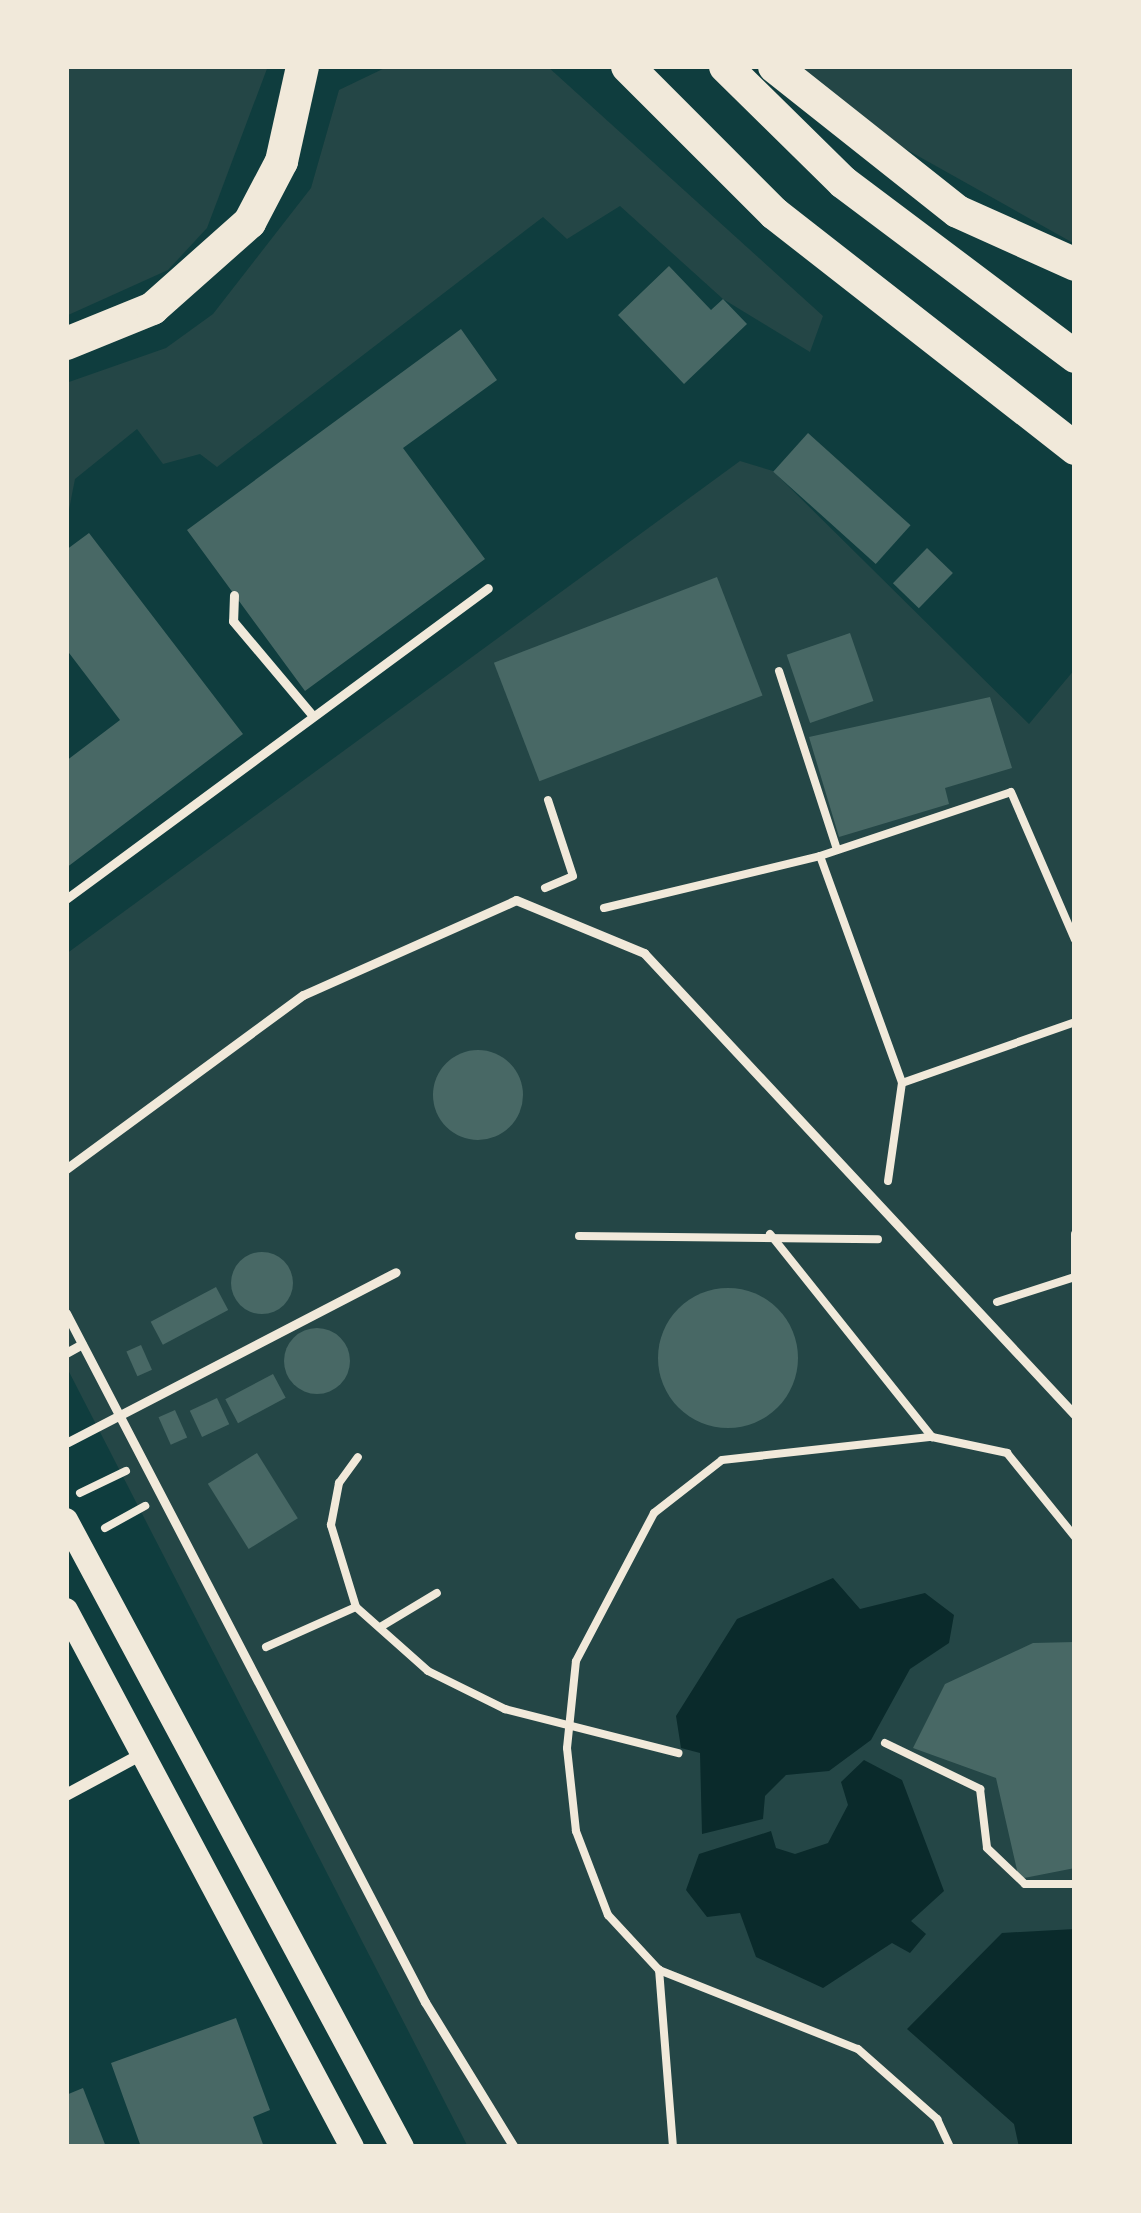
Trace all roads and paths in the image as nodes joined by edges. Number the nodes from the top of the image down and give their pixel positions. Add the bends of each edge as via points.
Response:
1 (302, 66) edge
2 (626, 66) edge
3 (725, 66) edge
4 (774, 66) edge
5 (1075, 264) edge
6 (66, 343) edge
7 (1075, 356) edge
8 (1075, 448) edge
9 (488, 588) dead end
10 (234, 595) dead end
11 (779, 671) dead end
12 (313, 716) junction
13 (548, 800) dead end
14 (837, 850) junction
15 (820, 856) junction
16 (66, 899) edge
17 (516, 900) junction
18 (568, 914) junction
19 (1075, 940) edge
20 (1075, 1022) edge
21 (902, 1083) junction
22 (66, 1169) edge
23 (880, 1204) junction
24 (769, 1233) junction
25 (1075, 1234) edge
26 (578, 1236) dead end
27 (844, 1237) junction
28 (921, 1243) junction
29 (396, 1272) dead end
30 (1075, 1277) edge
31 (981, 1307) junction
32 (66, 1313) edge
33 (82, 1344) junction
34 (66, 1353) edge
35 (119, 1415) junction
36 (1075, 1415) edge
37 (932, 1437) junction
38 (68, 1442) edge
39 (358, 1456) dead end
40 (144, 1462) junction
41 (162, 1497) junction
42 (66, 1501) edge
43 (72, 1531) edge
44 (1075, 1537) edge
45 (436, 1593) dead end
46 (356, 1607) junction
47 (66, 1610) edge
48 (382, 1626) junction
49 (245, 1657) junction
50 (569, 1727) junction
51 (884, 1743) dead end
52 (143, 1753) junction
53 (678, 1753) dead end
54 (66, 1796) edge
55 (1075, 1884) edge
56 (659, 1970) junction
57 (352, 2147) edge
58 (402, 2147) edge
59 (514, 2147) edge
60 (673, 2147) edge
61 (950, 2147) edge

1 - 6 highway via 281,160 249,222 152,308
2 - 8 highway via 774,213
3 - 7 highway via 843,182
4 - 5 highway via 957,211
9 - 12 lane
10 - 12 lane via 232,621
11 - 14 path
12 - 16 lane
13 - 17 path via 573,877
14 - 15 path
14 - 19 path via 1011,792
15 - 18 path
15 - 21 path
17 - 18 lane
17 - 22 lane via 302,995
18 - 23 lane via 644,953
20 - 21 path
21 - 23 path
23 - 27 path
23 - 28 lane
24 - 26 path
24 - 27 path
24 - 37 path
25 - 30 path
27 - 28 path
28 - 31 lane
29 - 35 lane
30 - 31 path
31 - 36 lane
32 - 33 lane
33 - 34 lane
33 - 35 lane
35 - 38 lane
35 - 40 lane
37 - 44 path via 1007,1453
37 - 50 path via 722,1460 654,1513 576,1661
39 - 46 path via 339,1483 331,1525
40 - 41 lane
40 - 42 path
41 - 43 path
41 - 49 lane
43 - 58 main road
45 - 48 path
46 - 48 path
46 - 49 path
47 - 52 main road
48 - 50 path via 428,1671
49 - 59 lane
50 - 53 path
50 - 56 path via 576,1831 608,1915
51 - 55 path via 980,1789 987,1848 1025,1884
52 - 54 street
52 - 57 main road
56 - 60 path
56 - 61 path via 858,2049 938,2119

